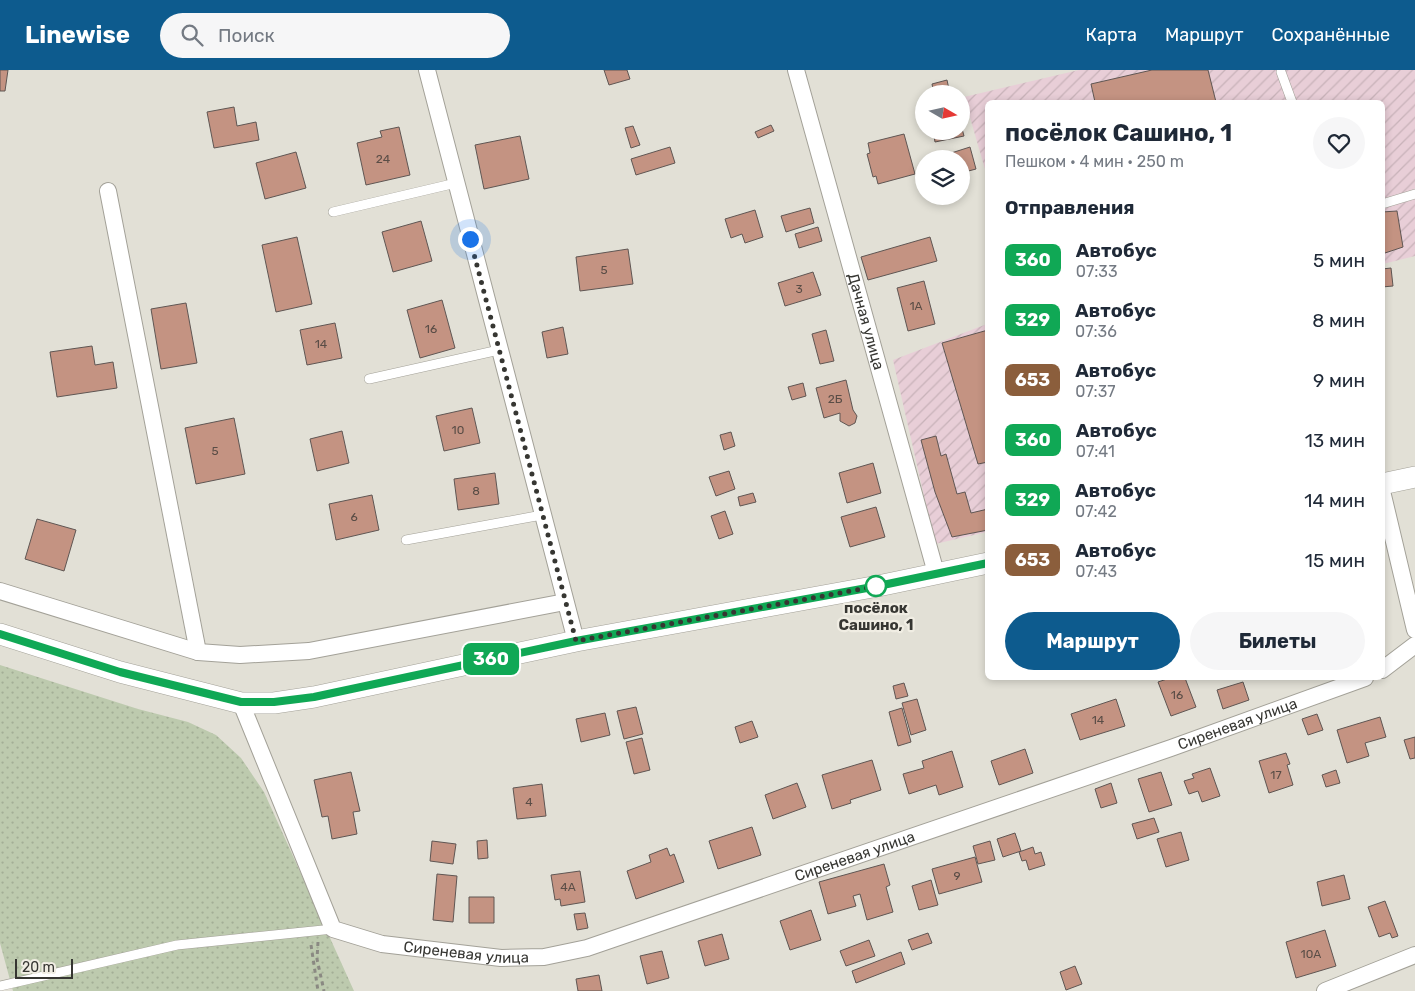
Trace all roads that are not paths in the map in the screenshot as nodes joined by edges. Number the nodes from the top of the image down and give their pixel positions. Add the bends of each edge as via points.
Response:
1 (427, 70) edge
2 (796, 70) edge
3 (1281, 72) dead end
4 (1291, 100) edge
5 (456, 183) junction
6 (108, 191) dead end
7 (1415, 194) edge
8 (1385, 203) edge
9 (333, 212) dead end
10 (499, 350) junction
11 (369, 379) dead end
12 (1415, 477) edge
13 (1385, 483) edge
14 (1385, 504) edge
15 (542, 515) junction
16 (406, 540) dead end
17 (985, 564) edge
18 (936, 573) junction
19 (0, 591) edge
20 (565, 602) junction
21 (1415, 630) edge
22 (0, 634) edge
23 (576, 641) junction
24 (1415, 645) edge
25 (198, 652) junction
26 (1385, 668) edge
27 (1359, 680) edge
28 (241, 702) junction
29 (320, 930) junction
30 (1415, 955) edge
31 (0, 986) edge
32 (1324, 991) edge

1 - 5 street
2 - 18 street, Дачная улица
3 - 4 lane
5 - 9 lane
5 - 10 street
6 - 25 street
7 - 8 lane
10 - 11 lane
10 - 15 street
12 - 13 street
14 - 21 street
15 - 16 lane
15 - 20 street
17 - 18 street
18 - 23 street
19 - 25 street
20 - 23 street
20 - 25 street via 309,651 240,655
22 - 28 street via 159,683
23 - 28 street via 314,697
24 - 26 street
27 - 29 street, Сиреневая улица via 1171,748 586,948 544,957 501,958 382,944
28 - 29 street
29 - 31 lane via 177,945
30 - 32 street

